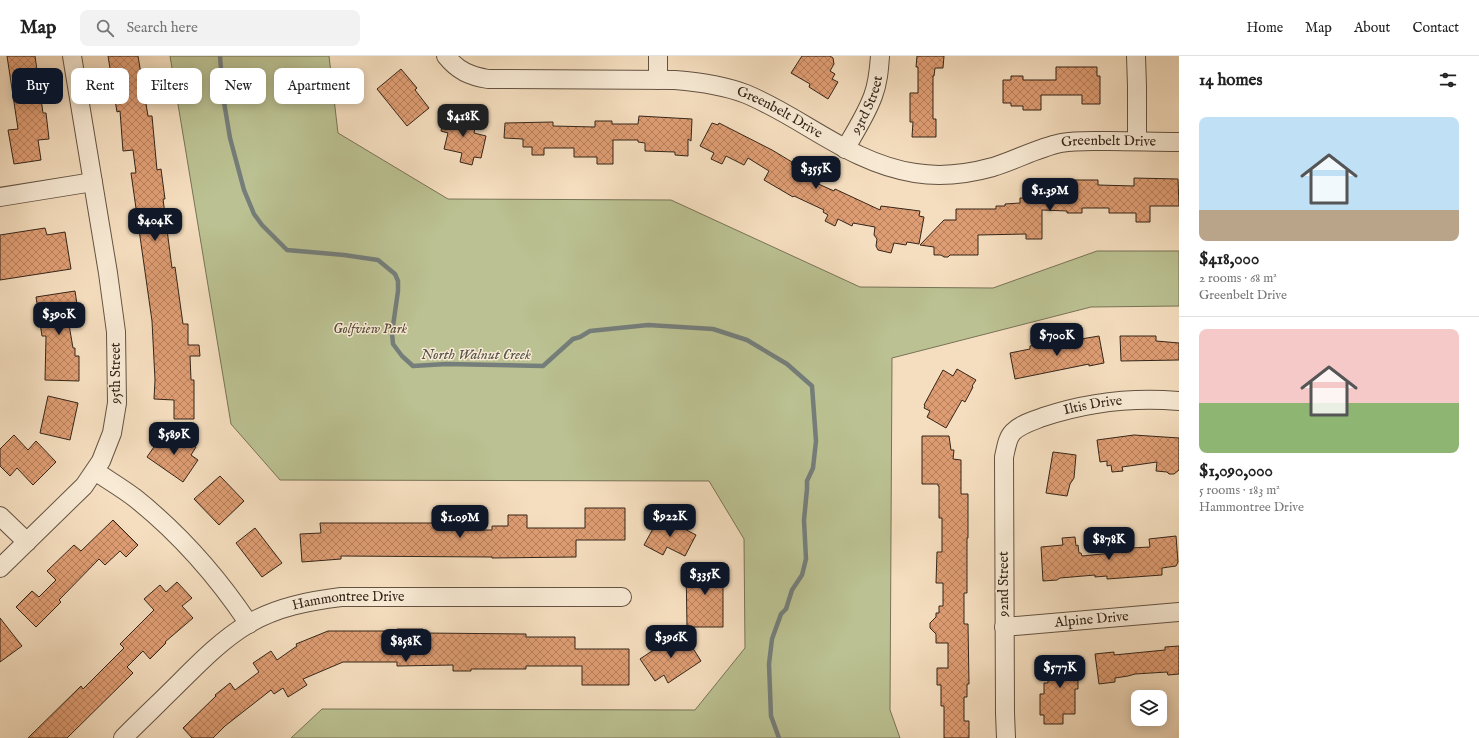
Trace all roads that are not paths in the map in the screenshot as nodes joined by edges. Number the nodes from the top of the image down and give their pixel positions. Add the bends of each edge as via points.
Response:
1 (72, 56) edge
2 (446, 56) edge
3 (658, 56) edge
4 (880, 56) edge
5 (1136, 56) edge
6 (658, 80) junction
7 (1137, 142) junction
8 (1179, 142) edge
9 (845, 149) junction
10 (93, 182) junction
11 (0, 198) edge
12 (1179, 401) edge
13 (1012, 432) joint
14 (95, 471) junction
15 (0, 516) edge
16 (26, 542) junction
17 (0, 568) edge
18 (622, 597) dead end
19 (1179, 612) edge
20 (248, 624) junction
21 (1004, 627) junction
22 (122, 738) edge
23 (1006, 738) edge

1 - 10 street, 95th Street
2 - 6 street, Greenbelt Drive via 463,72 488,79
3 - 6 street
4 - 9 street, 93rd Street via 879,75 873,96
5 - 7 street
6 - 9 street, Greenbelt Drive via 698,82 723,86 746,94
7 - 8 street, Greenbelt Drive
7 - 9 street, Greenbelt Drive via 1063,143 1038,149 993,167 965,173 941,174 890,168
10 - 11 street
10 - 14 street, 95th Street via 116,332 117,403 112,433
12 - 13 street, Iltis Drive via 1126,399 1093,403 1063,410 1030,422
13 - 21 street, 92nd Street via 1004,458
14 - 16 street, 95th Street via 84,486
14 - 20 street via 134,497 170,527 203,561 232,598
15 - 16 street
16 - 17 street, 95th Street
18 - 20 street, Hammontree Drive via 341,597 292,605
19 - 21 street, Alpine Drive
20 - 22 street, Hammontree Drive via 216,647
21 - 23 street, 92nd Street

